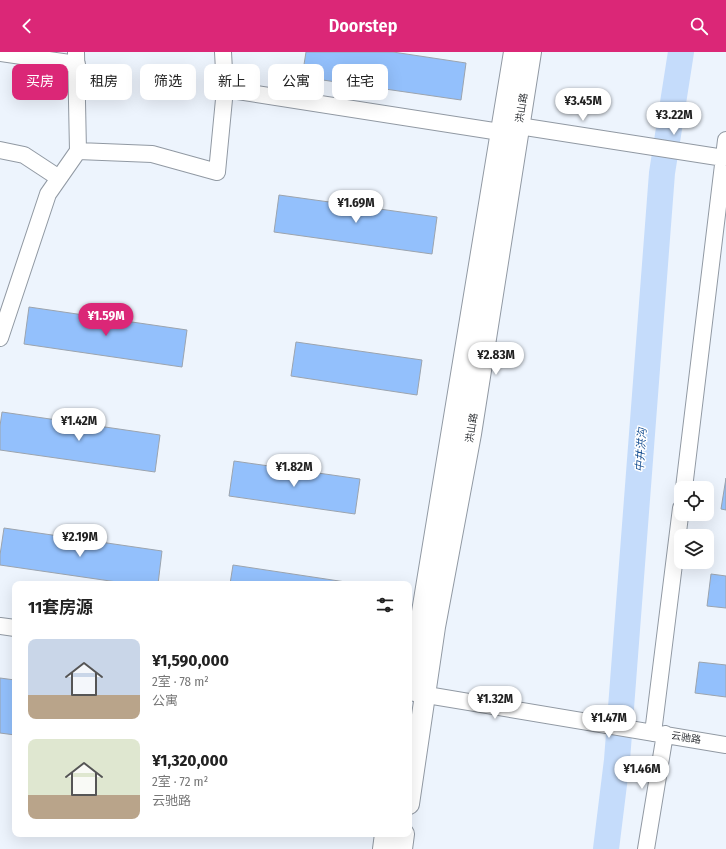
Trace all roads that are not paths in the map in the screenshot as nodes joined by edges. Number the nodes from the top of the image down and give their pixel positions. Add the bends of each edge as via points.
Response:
1 (223, 52) edge
2 (514, 52) edge
3 (531, 52) edge
4 (0, 53) edge
5 (76, 58) edge
6 (224, 64) edge
7 (260, 94) edge
8 (225, 100) edge
9 (519, 126) junction
10 (500, 132) junction
11 (726, 140) edge
12 (0, 150) edge
13 (78, 151) junction
14 (724, 158) junction
15 (724, 176) edge
16 (59, 178) junction
17 (0, 338) edge
18 (685, 481) edge
19 (680, 521) edge
20 (0, 626) edge
21 (12, 628) edge
22 (414, 693) edge
23 (659, 734) junction
24 (412, 737) edge
25 (726, 745) edge
26 (385, 837) edge
27 (404, 837) edge
28 (383, 849) edge
29 (402, 849) edge
30 (646, 849) edge

1 - 6 street
2 - 10 main road, 洪山路
3 - 9 main road, 洪山路
4 - 5 street
5 - 13 street
7 - 10 street
8 - 13 street via 217,172 152,154
9 - 14 street
9 - 22 main road, 洪山路 via 472,426 436,627
10 - 22 main road, 洪山路
11 - 14 street
12 - 16 street via 24,155
13 - 16 street
14 - 15 street
15 - 18 street
16 - 17 street via 48,194
19 - 23 street
20 - 21 street
22 - 23 street, 云驰路
22 - 24 main road, 洪山路
23 - 25 street, 云驰路
23 - 30 street
26 - 28 main road
27 - 29 main road

